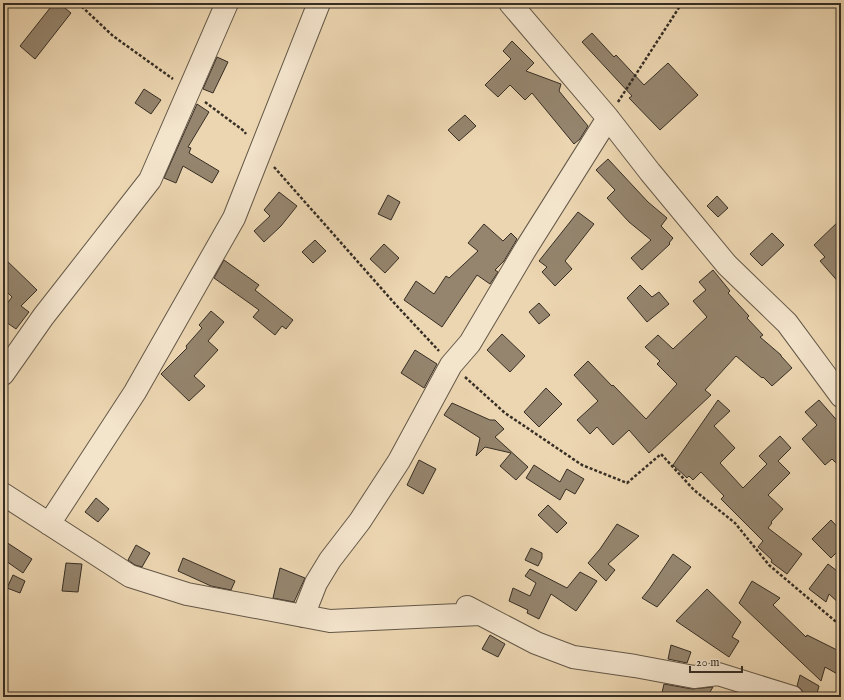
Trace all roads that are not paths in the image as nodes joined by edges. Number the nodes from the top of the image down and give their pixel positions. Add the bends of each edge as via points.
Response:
1 (227, 3) edge
2 (319, 3) edge
3 (510, 3) edge
4 (608, 118) junction
5 (3, 374) edge
6 (841, 396) edge
7 (3, 494) edge
8 (49, 524) junction
9 (303, 616) junction
10 (792, 697) edge

1 - 5 street via 150,180 43,317
2 - 8 street via 234,218 135,392
3 - 4 street
4 - 6 street via 727,265 787,323
4 - 9 street via 470,343 451,365 399,461 360,521 330,560 316,583
7 - 8 street
8 - 9 street via 130,576 187,594
9 - 10 street via 330,621 473,610 536,643 573,657 694,677 718,674

